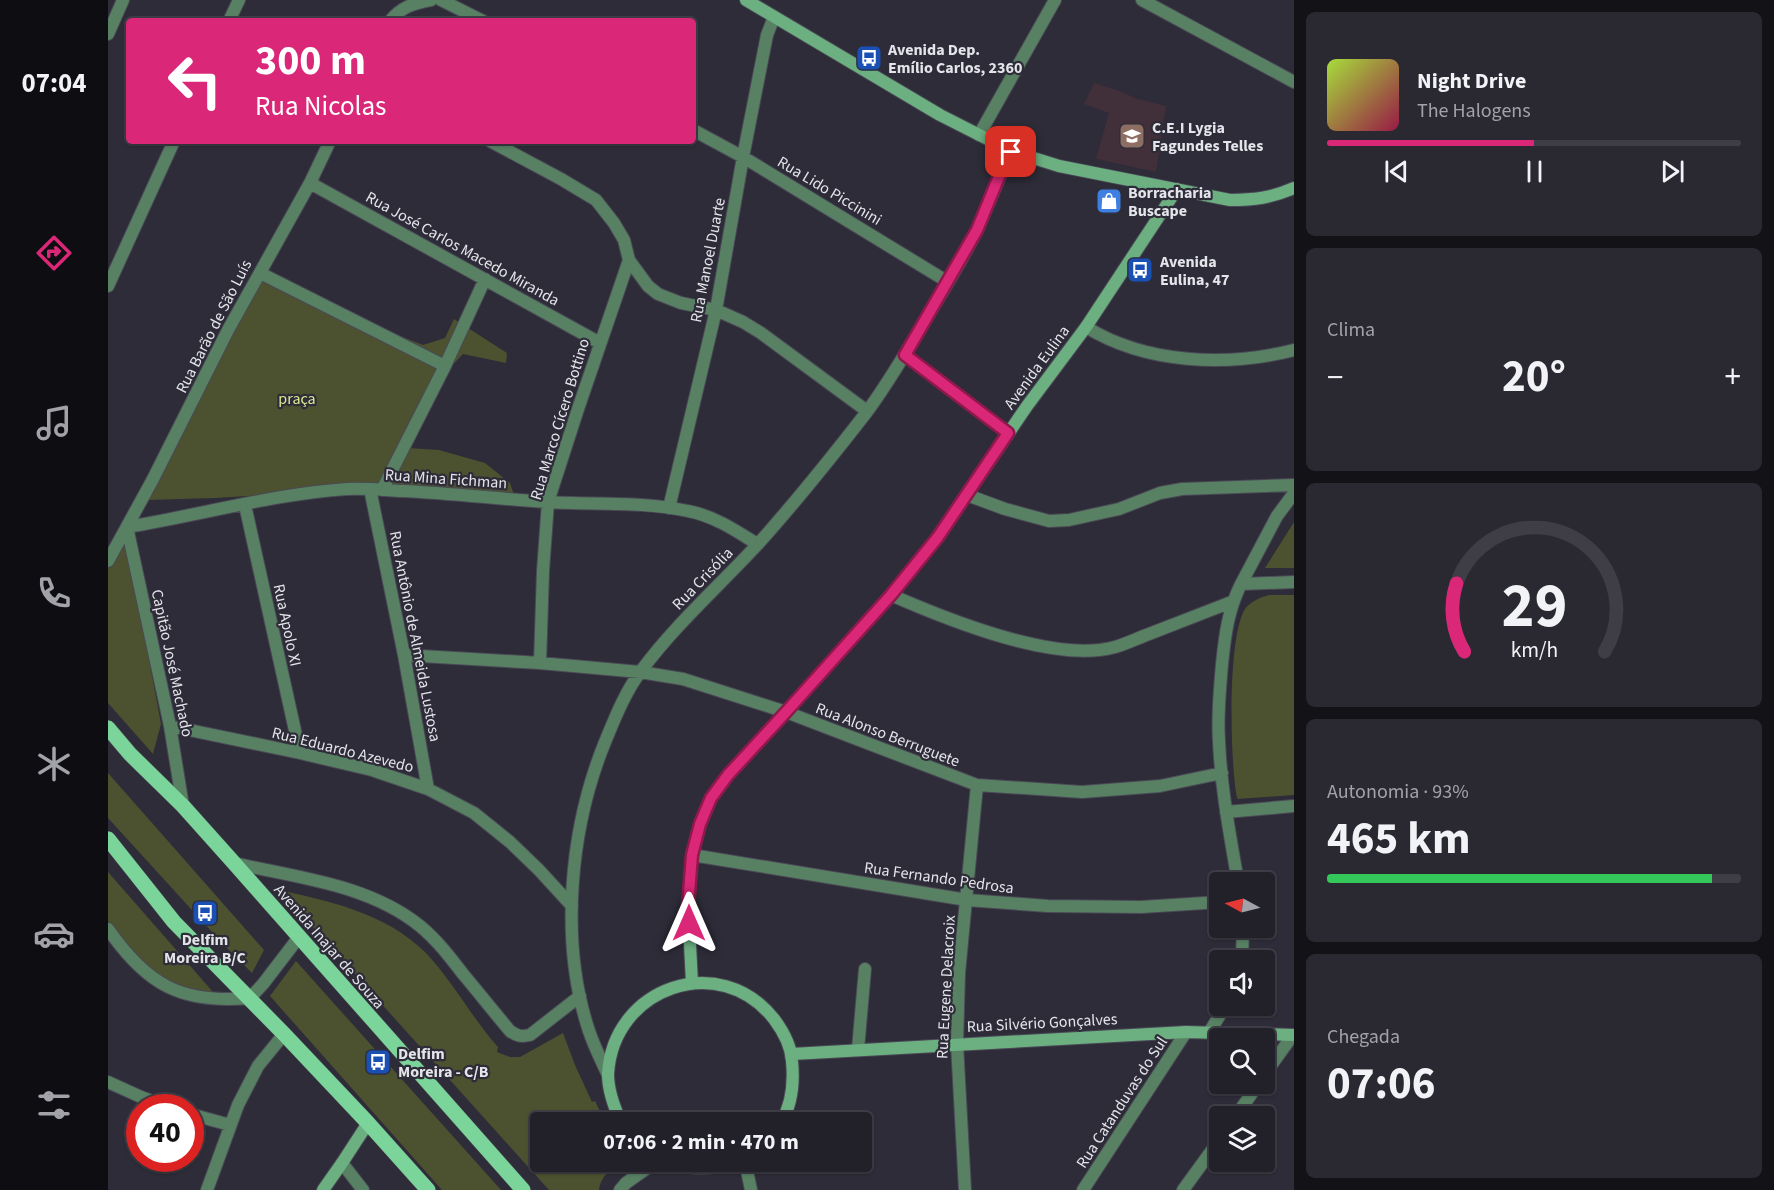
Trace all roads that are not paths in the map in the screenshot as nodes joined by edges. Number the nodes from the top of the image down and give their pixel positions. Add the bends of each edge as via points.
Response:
1 (123, 0) edge
2 (239, 0) edge
3 (431, 0) edge
4 (441, 0) edge
5 (746, 0) edge
6 (1055, 0) edge
7 (1142, 0) edge
8 (774, 17) junction
9 (230, 18) edge
10 (392, 18) edge
11 (477, 18) edge
12 (108, 34) edge
13 (1294, 82) edge
14 (696, 132) edge
15 (979, 135) junction
16 (173, 144) edge
17 (328, 144) edge
18 (496, 144) edge
19 (1011, 152) junction
20 (743, 157) junction
21 (309, 183) junction
22 (1294, 188) edge
23 (1177, 189) junction
24 (629, 260) junction
25 (260, 273) junction
26 (485, 279) junction
27 (948, 282) junction
28 (108, 286) edge
29 (716, 310) junction
30 (1086, 327) junction
31 (600, 343) junction
32 (1294, 350) edge
33 (905, 355) junction
34 (445, 366) junction
35 (867, 411) junction
36 (1008, 433) junction
37 (1294, 485) edge
38 (376, 489) junction
39 (1294, 493) edge
40 (967, 495) junction
41 (548, 502) junction
42 (245, 505) junction
43 (669, 508) junction
44 (127, 527) junction
45 (757, 544) junction
46 (108, 561) edge
47 (1294, 582) edge
48 (1241, 584) junction
49 (891, 595) junction
50 (1234, 601) junction
51 (404, 655) junction
52 (540, 663) junction
53 (640, 672) junction
54 (786, 712) junction
55 (170, 726) junction
56 (108, 728) edge
57 (300, 753) junction
58 (1222, 773) junction
59 (977, 785) junction
60 (429, 789) junction
61 (183, 806) junction
62 (1294, 806) edge
63 (1226, 812) junction
64 (108, 839) edge
65 (692, 855) junction
66 (234, 863) junction
67 (1236, 872) edge
68 (966, 900) junction
69 (1209, 903) edge
70 (572, 906) junction
71 (108, 929) edge
72 (298, 937) junction
73 (865, 969) dead end
74 (692, 982) junction
75 (580, 996) junction
76 (250, 998) junction
77 (1186, 1032) junction
78 (1209, 1032) edge
79 (284, 1034) junction
80 (1275, 1034) edge
81 (1294, 1035) edge
82 (957, 1044) junction
83 (858, 1049) junction
84 (792, 1054) junction
85 (1275, 1060) edge
86 (608, 1075) junction
87 (108, 1082) edge
88 (134, 1094) edge
89 (617, 1112) edge
90 (787, 1112) edge
91 (204, 1118) edge
92 (368, 1123) junction
93 (230, 1125) junction
94 (1209, 1154) edge
95 (342, 1163) junction
96 (642, 1172) edge
97 (747, 1172) edge
98 (207, 1190) edge
99 (323, 1190) edge
100 (363, 1190) edge
101 (428, 1190) edge
102 (523, 1190) edge
103 (620, 1190) edge
104 (751, 1190) edge
105 (965, 1190) edge
106 (1083, 1190) edge
107 (1183, 1190) edge

1 - 12 street
2 - 9 street
3 - 10 street via 414,3
4 - 11 street
5 - 8 street
6 - 15 street
7 - 13 street
8 - 15 street
8 - 20 street, Rua Manoel Duarte
14 - 20 street, Rua Lido Piccinini
15 - 19 street
16 - 28 street
17 - 21 street, Rua Barão de São Luís
18 - 24 street via 596,200 624,240
19 - 23 street via 1059,166
19 - 27 street, Rua Crisólia via 977,230
20 - 27 street, Rua Lido Piccinini
20 - 29 street, Rua Manoel Duarte
21 - 25 street, Rua Barão de São Luís
21 - 26 street, Rua José Carlos Macedo Miranda
22 - 23 street via 1255,200 1230,200
23 - 30 street, Avenida Eulina
24 - 29 street via 658,294
24 - 31 street, Rua Marco Cícero Bottino
25 - 34 street
25 - 44 street, Rua Barão de São Luís
26 - 31 street, Rua José Carlos Macedo Miranda
26 - 34 street
27 - 33 street, Rua Crisólia
29 - 35 street via 761,333
29 - 43 street, Rua Manoel Duarte
30 - 32 street via 1114,342 1142,350 1202,360
30 - 36 street, Avenida Eulina
31 - 41 street, Rua Marco Cícero Bottino
33 - 35 street, Rua Crisólia
33 - 36 street
34 - 38 street
35 - 45 street, Rua Crisólia
36 - 40 street, Avenida Eulina
37 - 40 street via 1182,489 1119,509 1049,521
38 - 41 street, Rua Mina Fichman
38 - 42 street, Rua Mina Fichman via 317,492
38 - 51 street, Rua Antônio de Almeida Lustosa
39 - 48 street via 1277,516
40 - 49 street, Avenida Eulina
41 - 43 street, Rua Mina Fichman
41 - 52 street, Rua Marco Cícero Bottino
42 - 44 street, Rua Mina Fichman
42 - 57 street, Rua Apolo XI
43 - 45 street, Rua Mina Fichman via 707,516
44 - 46 street, Rua Barão de São Luís
44 - 55 street, Capitão José Machado
45 - 53 street, Rua Crisólia
47 - 48 street
48 - 50 street
49 - 50 street via 982,630 1044,647 1084,651 1113,648
49 - 54 street, Avenida Eulina
50 - 58 street via 1226,626 1219,693
51 - 52 street, Rua Alonso Berruguete
51 - 60 street, Rua Antônio de Almeida Lustosa
52 - 53 street, Rua Alonso Berruguete
53 - 54 street, Rua Alonso Berruguete via 682,678
53 - 70 street, Rua Crisólia via 618,709 596,763 581,816 573,864
54 - 59 street, Rua Alonso Berruguete
54 - 65 street, Avenida Eulina via 711,798
55 - 57 street, Rua Eduardo Azevedo
55 - 61 street, Capitão José Machado
56 - 61 main road, Avenida Inajar de Souza
57 - 60 street, Rua Eduardo Azevedo
58 - 59 street, Rua Alonso Berruguete via 1160,786 1082,792
58 - 63 street
59 - 68 street, Rua Eugene Delacroix
60 - 70 street, Rua Eduardo Azevedo via 474,813 510,842
61 - 66 main road, Avenida Inajar de Souza
62 - 63 street
63 - 67 street
64 - 76 main road via 174,922
65 - 68 street, Rua Fernando Pedrosa
65 - 74 street, Avenida Eulina via 688,906
66 - 72 main road, Avenida Inajar de Souza
66 - 75 street via 352,891 398,911 440,945 516,1036 530,1035
68 - 69 street, Rua Fernando Pedrosa via 1048,906
68 - 82 street, Rua Eugene Delacroix
70 - 75 street, Rua Crisólia
71 - 76 street via 146,973 169,988 201,998
72 - 76 street
72 - 102 main road, Avenida Inajar de Souza
73 - 83 street
74 - 84 street via 718,984 744,992 758,1002 782,1029
74 - 86 street via 665,989 642,1003 624,1023 613,1048
75 - 86 street, Rua Crisólia via 588,1029
76 - 79 main road
77 - 78 street, Rua Silvério Gonçalves
77 - 82 street, Rua Silvério Gonçalves
77 - 106 street, Rua Catanduvas do Sul
79 - 92 main road
79 - 93 street via 258,1066
80 - 81 street, Rua Silvério Gonçalves
81 - 85 street
82 - 83 street, Rua Silvério Gonçalves
82 - 105 street, Rua Eugene Delacroix
83 - 84 street, Rua Silvério Gonçalves
84 - 90 street via 794,1084
86 - 89 street
87 - 88 street
91 - 93 street
92 - 95 street
92 - 101 main road
93 - 98 street
94 - 107 street
95 - 99 street
95 - 100 street
96 - 103 street
97 - 104 street

